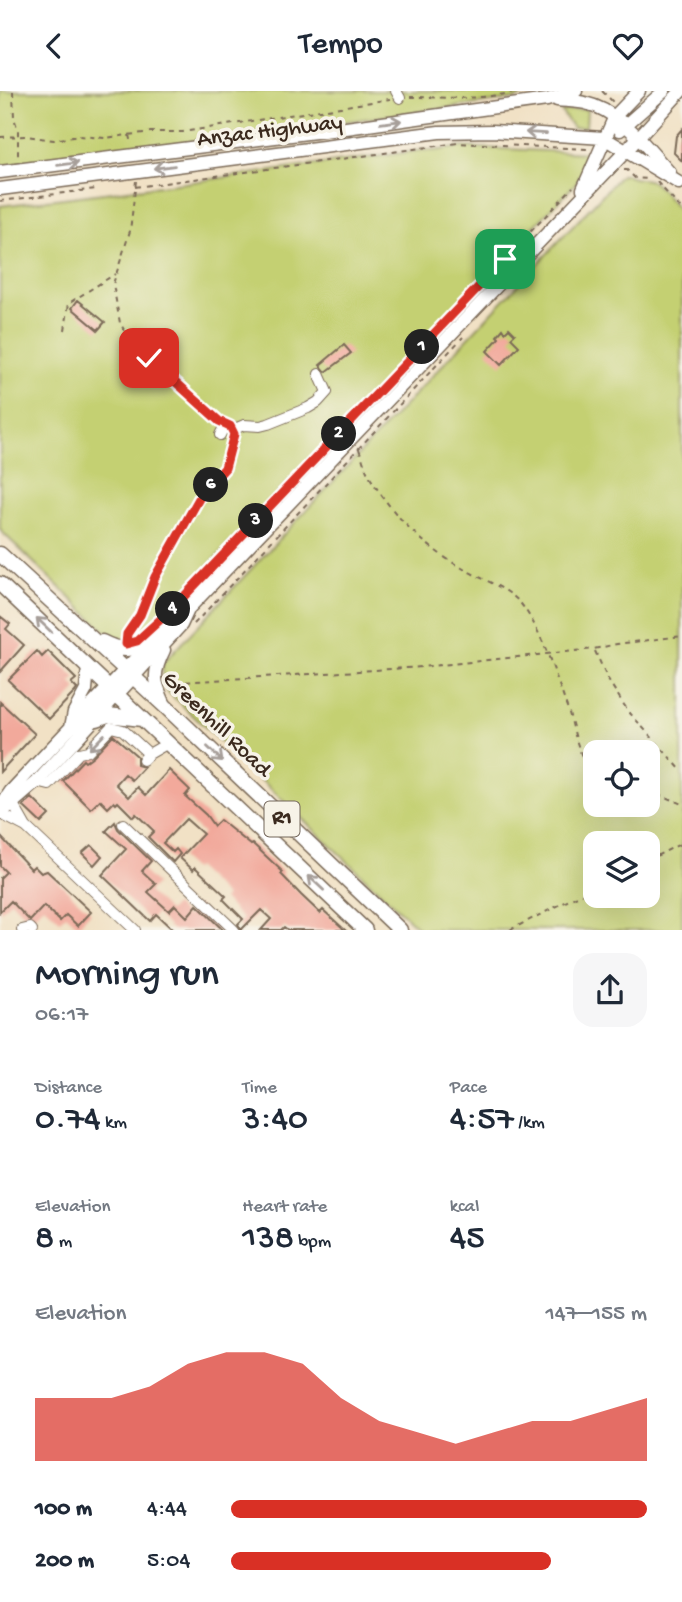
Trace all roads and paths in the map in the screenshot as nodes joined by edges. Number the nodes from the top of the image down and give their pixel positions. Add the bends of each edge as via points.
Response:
1 (13, 91) edge
2 (517, 91) edge
3 (576, 91) edge
4 (602, 91) edge
5 (639, 91) edge
6 (664, 91) edge
7 (681, 91) edge
8 (398, 95) edge
9 (547, 100) junction
10 (615, 110) junction
11 (626, 127) junction
12 (130, 135) junction
13 (0, 137) edge
14 (17, 137) junction
15 (604, 138) junction
16 (638, 138) junction
17 (131, 148) dead end
18 (593, 150) dead end
19 (627, 150) junction
20 (649, 165) junction
21 (20, 170) junction
22 (614, 171) junction
23 (0, 172) edge
24 (136, 182) dead end
25 (576, 184) dead end
26 (681, 184) edge
27 (135, 187) junction
28 (0, 189) edge
29 (96, 189) dead end
30 (0, 201) edge
31 (574, 205) junction
32 (682, 210) edge
33 (116, 273) junction
34 (65, 330) dead end
35 (470, 330) dead end
36 (319, 374) dead end
37 (232, 430) junction
38 (220, 435) dead end
39 (359, 448) junction
40 (0, 554) edge
41 (0, 584) edge
42 (174, 607) dead end
43 (188, 609) junction
44 (193, 625) dead end
45 (83, 630) junction
46 (682, 636) edge
47 (168, 640) junction
48 (152, 641) junction
49 (126, 644) dead end
50 (594, 649) junction
51 (546, 654) junction
52 (88, 667) junction
53 (129, 674) junction
54 (164, 676) dead end
55 (113, 691) junction
56 (166, 707) junction
57 (97, 719) junction
58 (142, 719) junction
59 (71, 728) junction
60 (168, 743) junction
61 (583, 756) edge
62 (682, 771) edge
63 (37, 782) junction
64 (8, 794) edge
65 (660, 795) edge
66 (682, 804) edge
67 (0, 807) edge
68 (0, 814) edge
69 (123, 824) dead end
70 (26, 827) junction
71 (682, 843) edge
72 (660, 854) edge
73 (583, 893) edge
74 (365, 896) junction
75 (391, 924) edge
76 (129, 928) edge
77 (234, 930) edge
78 (367, 930) edge
79 (400, 930) edge
80 (510, 930) edge

1 - 14 path
2 - 8 path via 454,98
3 - 9 main road
4 - 10 path
5 - 10 main road
6 - 11 main road
7 - 16 main road
8 - 12 path via 183,132
9 - 10 main road
21 -> 9 main road, Anzac Highway
10 - 11 main road
10 - 15 main road
11 - 15 main road
11 - 16 main road
12 - 14 path via 54,140
12 - 17 path
13 - 14 path
14 - 21 path
15 - 19 main road, Anzac Highway
15 -> 28 main road, Anzac Highway via 439,132
15 - 31 main road
16 - 19 main road
16 - 26 main road
18 - 27 path via 458,143
19 - 20 main road, Anzac Highway
19 - 22 main road
20 - 22 main road via 625,165
20 - 26 main road, Anzac Highway
21 - 23 main road, Anzac Highway
22 - 31 main road
22 - 32 path via 652,178
24 - 27 path
25 - 42 path
27 - 33 path via 130,231
29 - 30 path
31 - 43 main road
33 - 34 path via 69,303
33 - 37 path via 113,293 128,337
35 - 39 path
36 - 37 street via 327,392 318,402 268,424
37 - 38 street via 224,427
37 - 49 path via 225,468 201,495 155,577
39 - 44 path
39 - 51 path via 369,477 390,507 426,545 515,596
40 - 45 highway, Greenhill Road / R1
52 -> 41 highway, Greenhill Road / R1
43 - 47 main road
43 - 48 main road
45 - 48 highway via 126,651
45 - 53 highway, Greenhill Road / R1
46 - 50 path
47 - 53 main road
47 - 56 main road via 155,674
48 - 53 main road
50 - 51 path
50 - 62 path via 617,695
51 - 54 path via 182,683
51 - 61 path
52 - 55 highway, Greenhill Road / R1
52 - 59 main road via 86,690
53 - 55 main road
53 - 56 highway, Greenhill Road / R1
55 - 57 main road
55 - 58 highway, Greenhill Road / R1
55 - 59 main road
56 -> 74 highway, Greenhill Road / R1
57 - 58 highway via 108,715
57 - 63 main road
58 - 60 highway, Greenhill Road / R1
59 - 64 main road
60 -> 63 street via 146,757 123,730 111,727 49,785
78 -> 60 highway, Greenhill Road / R1
63 - 64 main road
64 - 67 main road
64 - 68 main road
64 - 70 street
65 - 66 path
68 - 70 street
69 - 77 street
70 - 76 street
71 - 72 path
73 - 80 path
74 - 75 highway, Greenhill Road / R1
74 - 78 highway via 356,909
75 - 79 highway, Greenhill Road / R1

